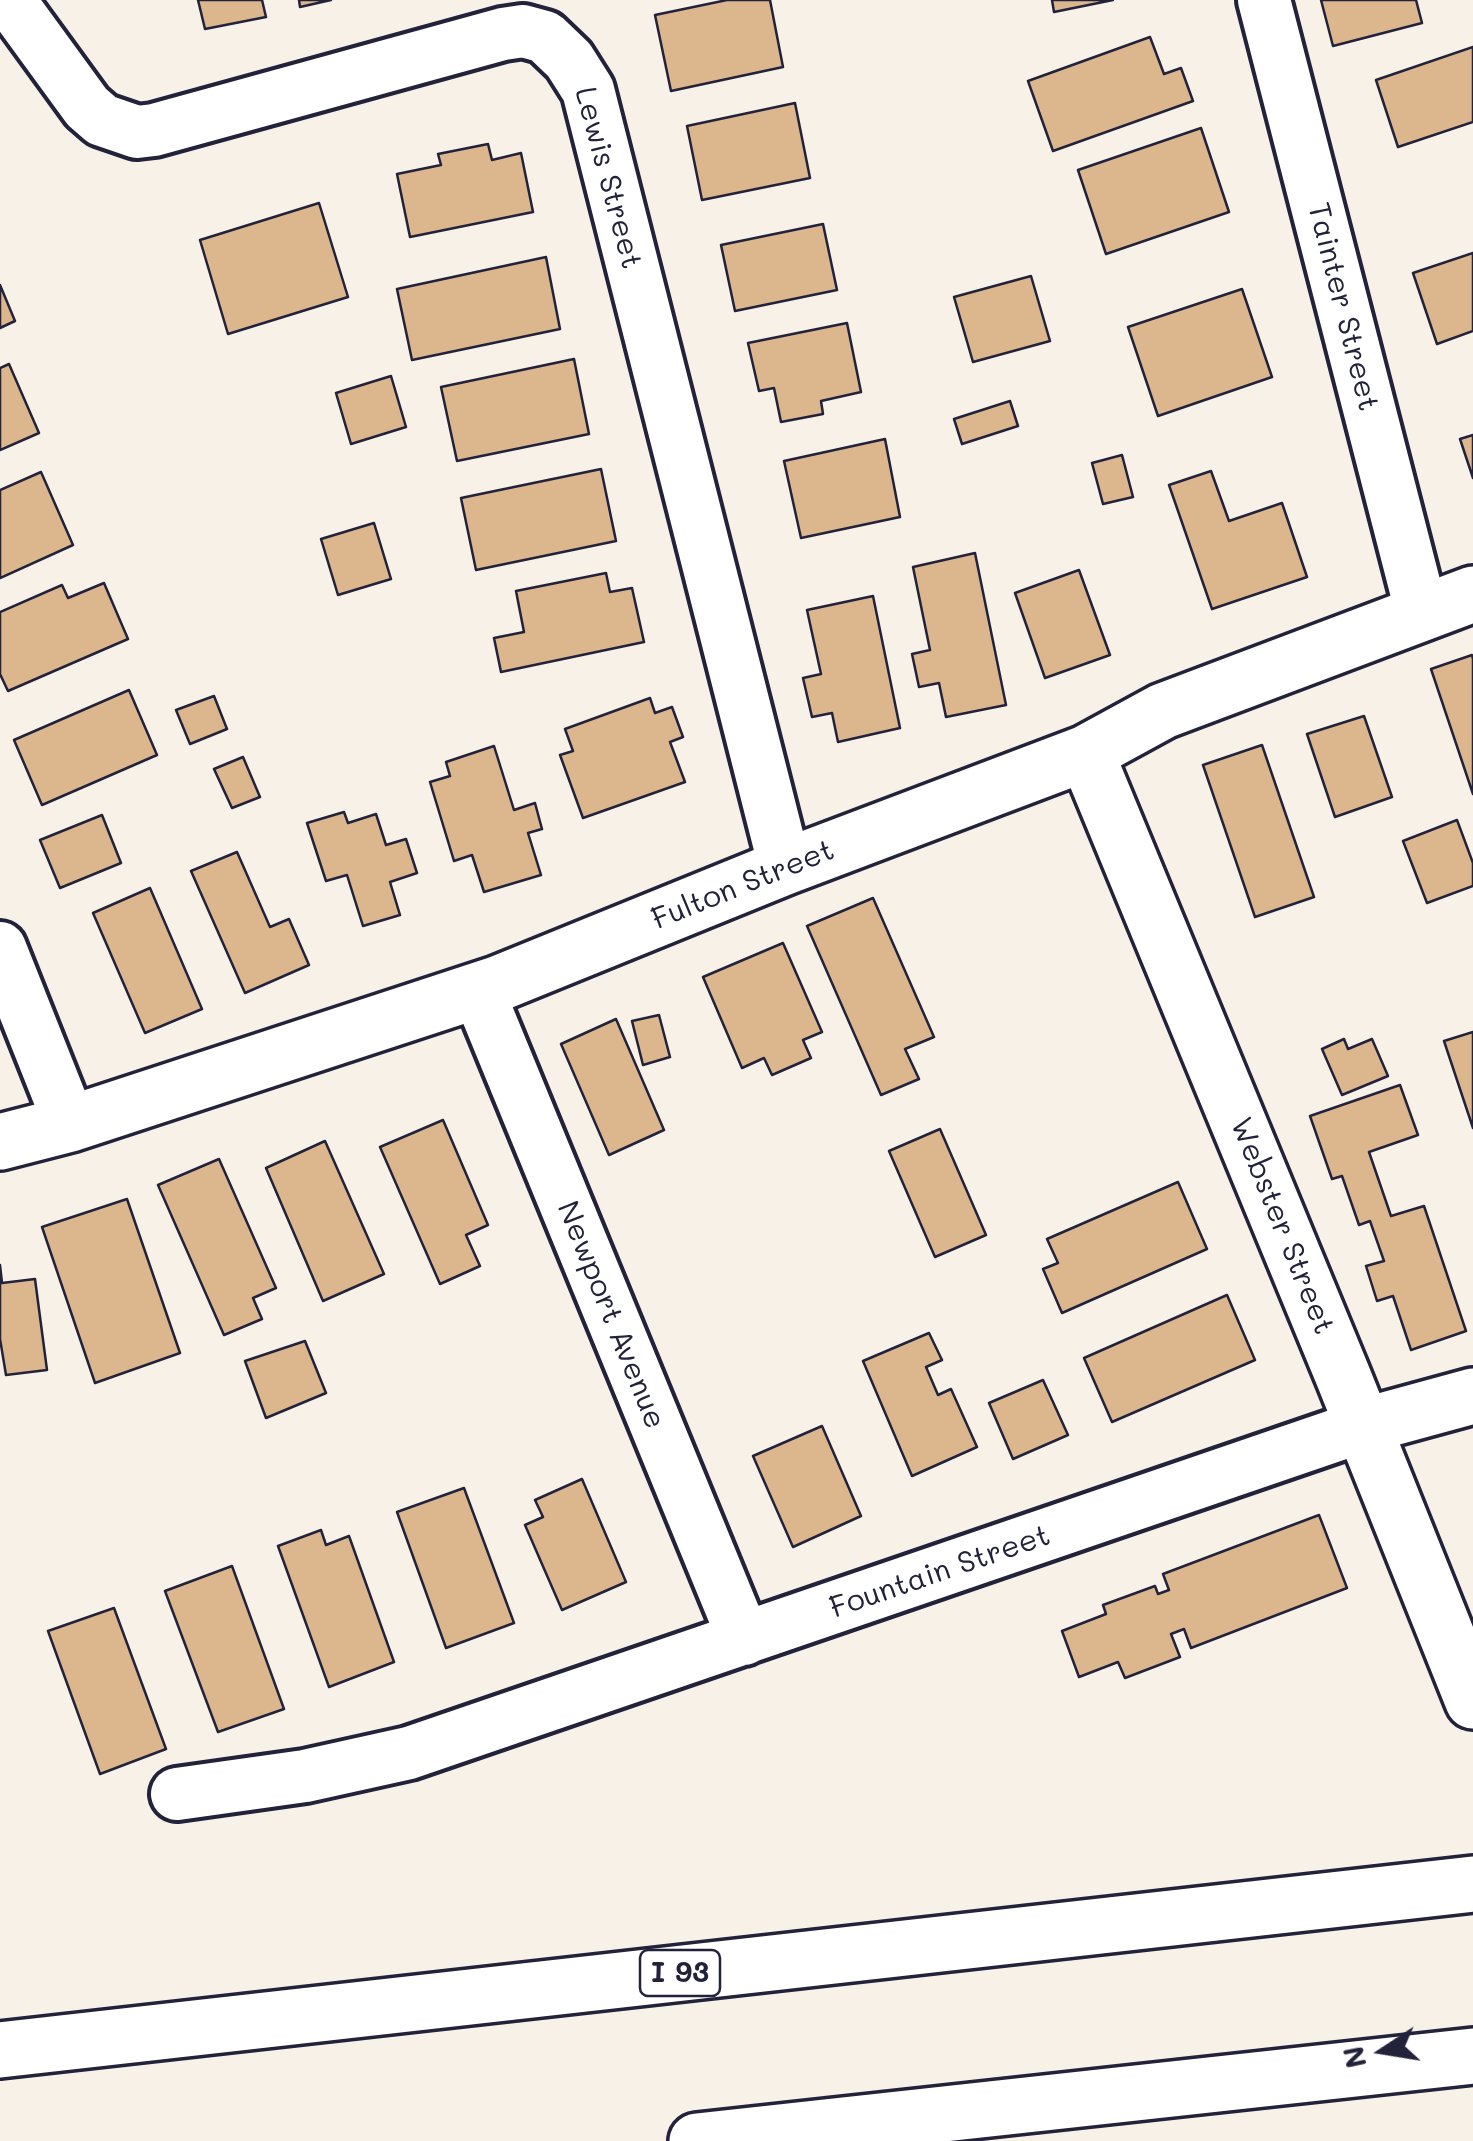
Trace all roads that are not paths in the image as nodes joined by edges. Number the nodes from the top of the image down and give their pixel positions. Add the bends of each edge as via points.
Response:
1 (8, 0) edge
2 (1264, 0) edge
3 (1473, 594) edge
4 (1422, 614) junction
5 (1086, 753) junction
6 (785, 866) junction
7 (0, 948) edge
8 (478, 990) junction
9 (70, 1124) junction
10 (0, 1142) edge
11 (1473, 1396) edge
12 (1363, 1426) junction
13 (744, 1639) junction
14 (1473, 1701) edge
15 (177, 1794) dead end
16 (1473, 1884) edge
17 (0, 2050) edge
18 (1448, 2058) edge
19 (697, 2141) edge

1 - 6 street, Lewis Street via 87,107 137,132 504,34 545,38 569,60 588,90
2 - 4 street, Tainter Street
3 - 4 main road, Fulton Street
4 - 5 main road, Fulton Street via 1163,711
5 - 6 main road, Fulton Street
5 - 12 main road, Webster Street
6 - 8 main road, Fulton Street
7 - 9 street
8 - 9 main road, Fulton Street
8 - 13 street, Newport Avenue
9 - 10 main road, Fulton Street
11 - 12 main road, Fountain Street
12 - 13 street, Fountain Street
12 - 14 main road, Webster Street
13 - 15 street, Fountain Street via 410,1754
16 - 17 main road, I 93
18 - 19 main road

